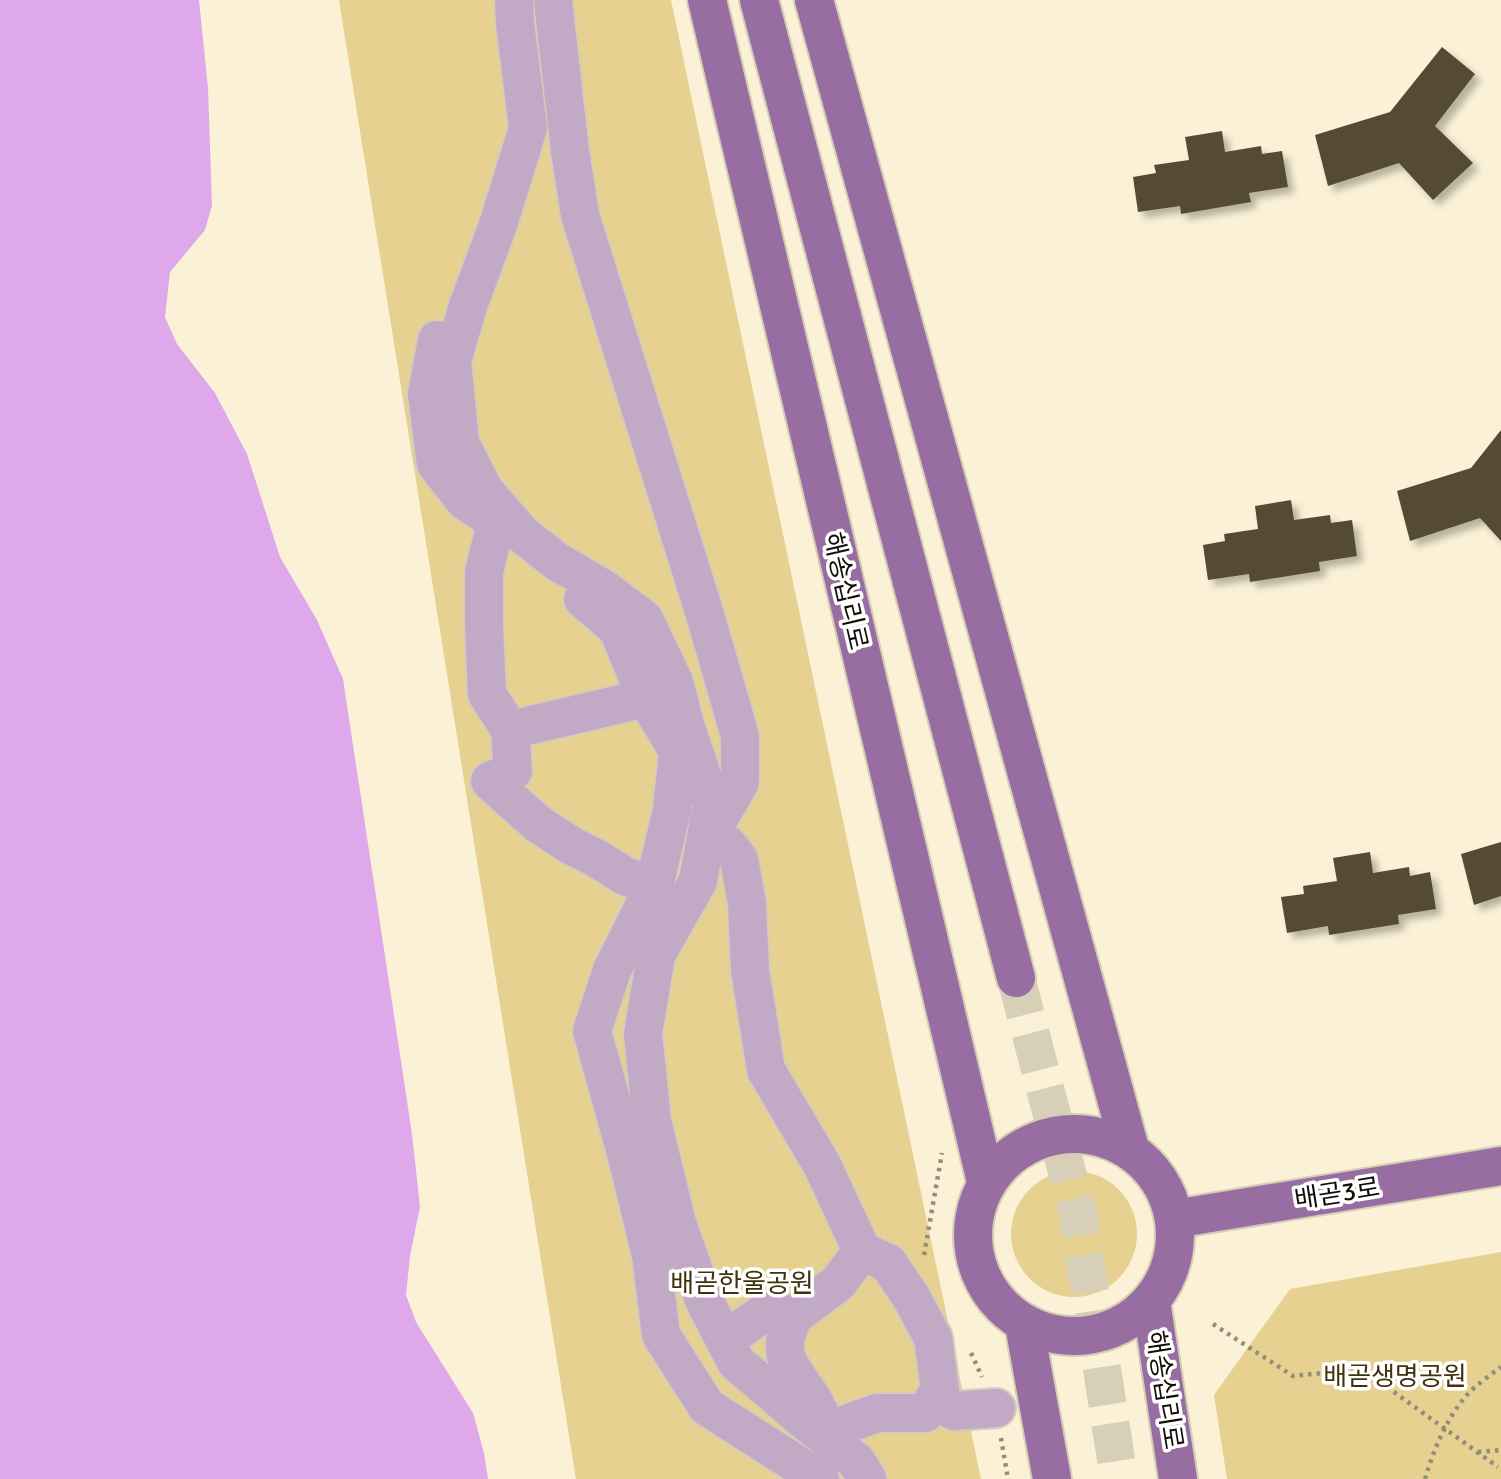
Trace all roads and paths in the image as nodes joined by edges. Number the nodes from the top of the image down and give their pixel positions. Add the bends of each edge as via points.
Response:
1 (514, 0) edge
2 (553, 0) edge
3 (706, 0) edge
4 (758, 0) edge
5 (814, 0) edge
6 (522, 146) junction
7 (496, 523) junction
8 (646, 698) junction
9 (510, 730) junction
10 (705, 844) junction
11 (654, 886) junction
12 (1016, 978) tunnel mouth
13 (1130, 1149) junction
14 (1501, 1166) edge
15 (986, 1182) junction
16 (1174, 1219) junction
17 (875, 1257) junction
18 (928, 1270) dead end
19 (1151, 1301) junction
20 (794, 1316) junction
21 (1024, 1324) junction
22 (1213, 1324) dead end
23 (725, 1340) junction
24 (1501, 1367) edge
25 (936, 1397) junction
26 (996, 1408) dead end
27 (1444, 1428) junction
28 (833, 1443) junction
29 (1501, 1450) edge
30 (1477, 1452) junction
31 (1498, 1467) dead end
32 (820, 1479) edge
33 (867, 1479) edge
34 (1052, 1479) edge
35 (1178, 1479) edge
36 (1425, 1479) edge

1 - 6 street via 528,128
2 - 10 street via 580,215 740,736 740,782
3 - 15 main road, 해송십리로
4 - 12 main road
5 - 13 main road
6 - 7 street via 467,251 438,335 428,394 436,464 464,500
6 - 10 street via 452,361 460,443 484,490 522,534 644,619 674,682 712,804
7 - 8 street via 618,629
7 - 9 street via 484,572 481,682
8 - 9 street
8 - 11 street via 678,751 672,810
9 - 11 street via 513,771 490,781 538,824 572,846 625,876
10 - 17 street via 727,844 739,859 766,1070
10 - 23 street via 698,881 656,955 643,1034 652,1121 677,1223 704,1300
11 - 32 street via 612,970 592,1031 651,1255 661,1335 707,1407
13 - 15 main road, 해송십리로 via 1100,1136 1068,1132 1036,1140 1008,1157
13 - 16 main road, 해송십리로 via 1155,1172 1172,1203
14 - 16 main road, 배곧3로
15 - 21 main road, 해송십리로 via 974,1213 972,1245 981,1277 999,1304
16 - 19 main road, 해송십리로 via 1176,1237 1169,1272
17 - 18 street via 908,1271
17 - 20 street
17 - 25 street via 911,1297 933,1338 940,1390
19 - 21 main road, 해송십리로 via 1124,1323 1083,1336 1057,1336
19 - 35 main road, 해송십리로
20 - 23 street via 768,1310
20 - 28 street via 783,1343 787,1359
21 - 34 main road
22 - 27 path via 1293,1376 1362,1369
23 - 28 street via 736,1362
24 - 27 path via 1467,1394
25 - 26 street via 954,1411
25 - 28 street via 925,1413 877,1413 849,1423
27 - 30 path
27 - 36 path
28 - 33 street via 857,1462
29 - 30 path
30 - 31 path

